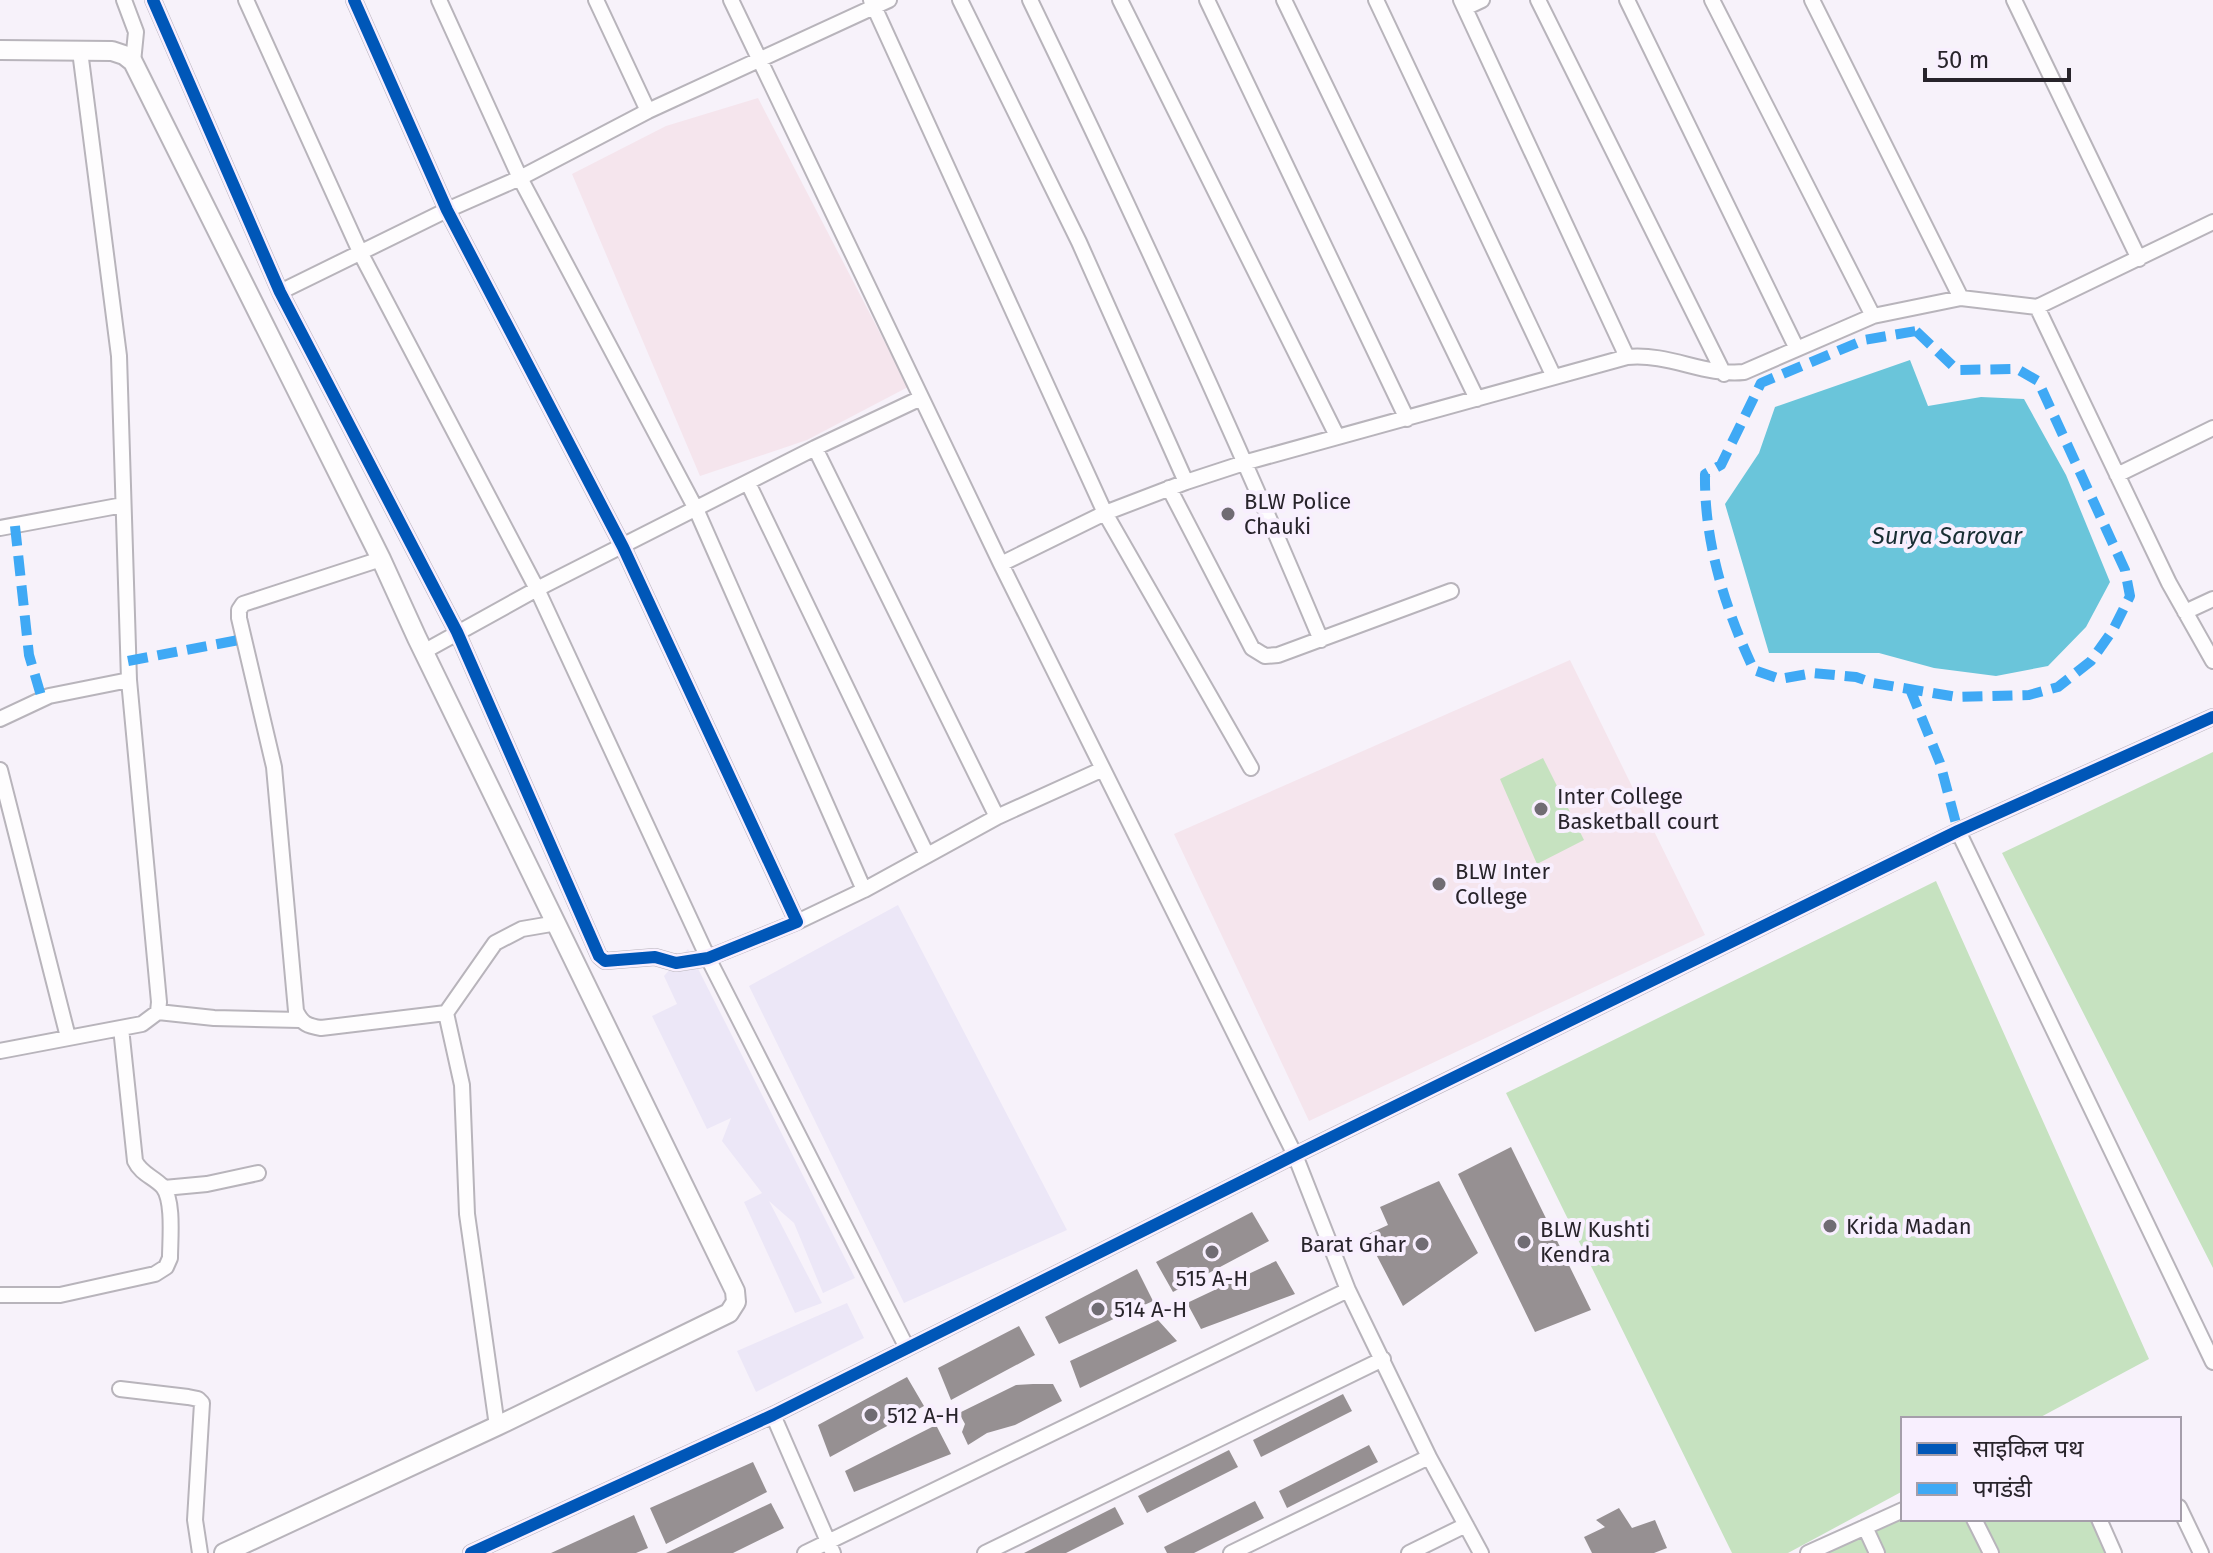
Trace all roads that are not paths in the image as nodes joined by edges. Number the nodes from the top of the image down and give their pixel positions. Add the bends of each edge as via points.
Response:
1 (124, 0) edge
2 (153, 0) edge
3 (246, 0) edge
4 (354, 0) edge
5 (439, 0) edge
6 (596, 0) edge
7 (731, 0) edge
8 (889, 0) edge
9 (960, 0) edge
10 (1030, 0) edge
11 (1120, 0) edge
12 (1207, 0) edge
13 (1284, 0) edge
14 (1376, 0) edge
15 (1482, 0) edge
16 (1538, 0) edge
17 (1627, 0) edge
18 (1712, 0) edge
19 (1812, 0) edge
20 (2014, 0) edge
21 (873, 4) edge
22 (1463, 4) edge
23 (0, 50) edge
24 (80, 51) junction
25 (759, 60) junction
26 (133, 62) junction
27 (648, 111) junction
28 (520, 178) junction
29 (447, 210) junction
30 (2213, 222) edge
31 (361, 254) junction
32 (2139, 259) junction
33 (280, 292) junction
34 (1961, 298) junction
35 (2037, 307) junction
36 (1873, 316) junction
37 (1797, 349) junction
38 (1627, 357) junction
39 (1724, 374) junction
40 (1554, 377) junction
41 (921, 398) junction
42 (1477, 399) junction
43 (1407, 419) junction
44 (2213, 428) edge
45 (1337, 436) junction
46 (815, 448) junction
47 (1247, 462) junction
48 (2117, 475) junction
49 (1186, 482) junction
50 (748, 483) junction
51 (1169, 488) junction
52 (123, 505) junction
53 (696, 509) junction
54 (1105, 513) junction
55 (0, 528) edge
56 (623, 547) junction
57 (381, 559) junction
58 (1001, 564) junction
59 (537, 589) junction
60 (1451, 591) dead end
61 (2213, 599) edge
62 (2185, 612) junction
63 (457, 632) junction
64 (1321, 640) junction
65 (425, 651) junction
66 (2213, 661) edge
67 (129, 680) junction
68 (2213, 717) edge
69 (0, 719) edge
70 (1251, 768) dead end
71 (1103, 769) junction
72 (0, 770) edge
73 (4, 804) edge
74 (997, 817) junction
75 (1958, 831) junction
76 (927, 855) junction
77 (864, 890) junction
78 (797, 922) junction
79 (557, 923) junction
80 (708, 958) junction
81 (158, 1012) junction
82 (446, 1013) junction
83 (300, 1020) junction
84 (121, 1028) junction
85 (68, 1037) junction
86 (0, 1051) edge
87 (1295, 1155) junction
88 (258, 1173) dead end
89 (164, 1188) junction
90 (1348, 1290) junction
91 (0, 1295) edge
92 (907, 1348) junction
93 (1383, 1359) junction
94 (2213, 1362) edge
95 (120, 1389) dead end
96 (773, 1415) junction
97 (497, 1426) junction
98 (1429, 1457) junction
99 (1901, 1511) edge
100 (2181, 1511) edge
101 (1975, 1521) edge
102 (2100, 1521) edge
103 (1466, 1525) junction
104 (1865, 1527) junction
105 (830, 1548) edge
106 (200, 1553) edge
107 (224, 1553) edge
108 (471, 1553) edge
109 (805, 1553) edge
110 (985, 1553) edge
111 (1231, 1553) edge
112 (1409, 1553) edge
113 (1481, 1553) edge
114 (1808, 1553) edge
115 (1877, 1553) edge
116 (1991, 1553) edge
117 (2114, 1553) edge
118 (2201, 1553) edge

1 - 26 street via 136,32
2 - 33 street
3 - 31 street
4 - 29 street
5 - 28 street
6 - 27 street
7 - 25 street
8 - 21 street
9 - 49 street via 1079,242
10 - 47 street
11 - 45 street
12 - 43 street
13 - 42 street
14 - 40 street
15 - 22 street
16 - 39 street
17 - 37 street
18 - 36 street
19 - 34 street
20 - 32 street
21 - 25 street
21 - 54 street
22 - 38 street
23 - 24 street
24 - 26 street via 112,51
24 - 52 street via 119,356
25 - 27 street
25 - 41 street
26 - 57 street
27 - 28 street
28 - 29 street
28 - 53 street
29 - 31 street
29 - 56 street
30 - 32 street
31 - 33 street
31 - 59 street
32 - 35 street
33 - 63 street
34 - 35 street
34 - 36 street
35 - 48 street
36 - 37 street
37 - 39 street via 1744,372
38 - 39 street via 1668,358
38 - 40 street
40 - 42 street
41 - 46 street
41 - 58 street
42 - 43 street
43 - 45 street
44 - 48 street
45 - 47 street
46 - 50 street
46 - 74 street
47 - 49 street
47 - 64 street
48 - 62 street
49 - 51 street
50 - 53 street
50 - 76 street
51 - 54 street
51 - 64 street via 1252,648 1265,656 1278,655
52 - 55 street
52 - 67 street
53 - 56 street
53 - 77 street
54 - 58 street
54 - 70 street
56 - 59 street
56 - 78 street
57 - 65 street
57 - 83 street via 253,600 239,610 274,767
58 - 71 street
59 - 63 street
59 - 80 street
60 - 64 street
61 - 62 street
62 - 66 street
63 - 65 street
63 - 80 street via 599,956 605,961 655,957 676,963
65 - 79 street
67 - 69 street via 49,696
67 - 81 street
68 - 75 street
71 - 74 street
71 - 87 street
72 - 73 street
73 - 85 street
74 - 76 street
75 - 87 street
75 - 94 street
76 - 77 street
77 - 78 street
78 - 80 street
79 - 82 street via 522,929 495,943
79 - 97 street via 736,1302 729,1313
80 - 92 street
81 - 83 street
81 - 84 street via 142,1024
82 - 83 street via 321,1028
82 - 97 street via 462,1085 467,1214
84 - 85 street
84 - 89 street via 135,1161
85 - 86 street
87 - 90 street
87 - 92 street
88 - 89 street
89 - 91 street via 170,1216 166,1267 60,1295
90 - 93 street
90 - 105 street
92 - 96 street
93 - 98 street
93 - 110 street
95 - 106 street via 202,1403 195,1520
96 - 105 street
96 - 108 street
97 - 107 street
98 - 103 street
98 - 111 street
99 - 104 street
100 - 118 street
101 - 116 street
102 - 117 street
103 - 112 street
103 - 113 street
104 - 114 street
104 - 115 street
105 - 109 street

